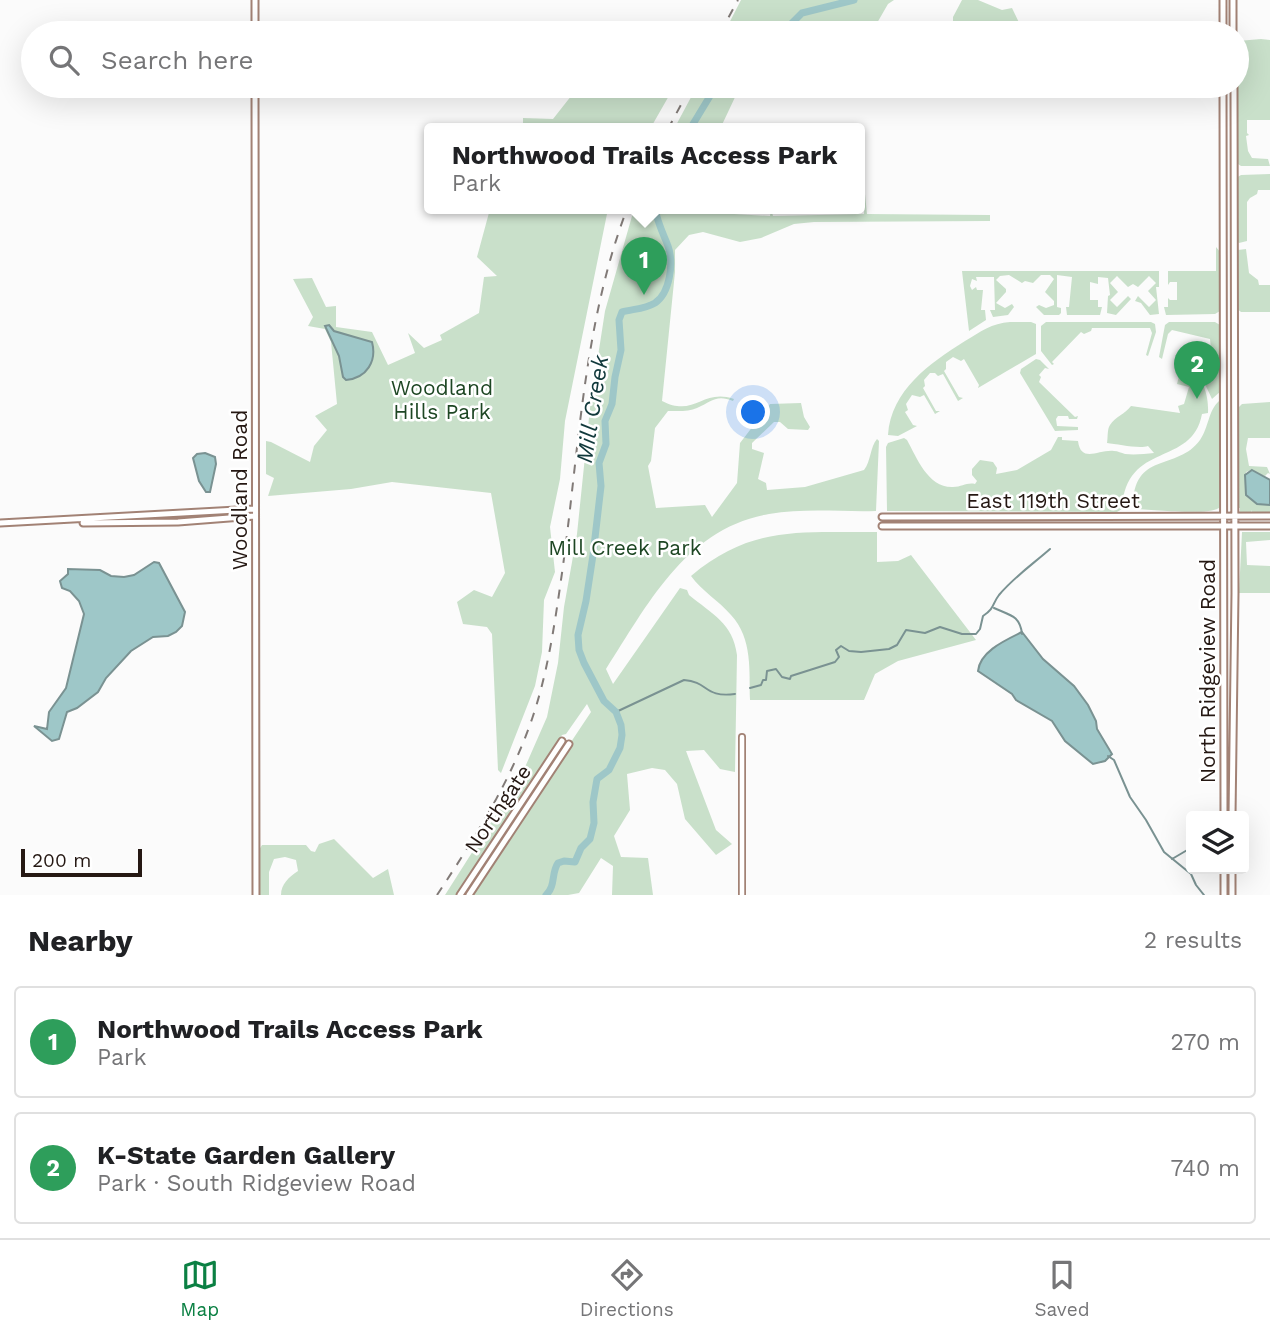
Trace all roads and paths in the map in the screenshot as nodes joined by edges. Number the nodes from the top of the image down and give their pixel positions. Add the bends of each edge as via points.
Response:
1 (255, 0) edge
2 (1223, 0) edge
3 (1233, 0) edge
4 (255, 21) edge
5 (1223, 21) edge
6 (1233, 21) edge
7 (255, 98) edge
8 (1223, 98) edge
9 (1234, 98) edge
10 (255, 513) junction
11 (1270, 516) edge
12 (882, 517) dead end
13 (1224, 517) junction
14 (1234, 517) junction
15 (0, 523) edge
16 (1270, 526) edge
17 (882, 527) dead end
18 (1224, 527) junction
19 (1234, 527) junction
20 (742, 737) dead end
21 (562, 741) dead end
22 (569, 744) dead end
23 (1224, 811) edge
24 (1232, 811) edge
25 (1224, 874) edge
26 (1232, 874) edge
27 (256, 895) edge
28 (460, 895) edge
29 (469, 895) edge
30 (742, 895) edge
31 (1224, 895) edge
32 (1232, 895) edge

1 - 4 main road
2 - 5 main road
3 - 6 main road
7 - 10 main road, Woodland Road
8 - 13 main road, North Ridgeview Road
9 - 14 main road, North Ridgeview Road
10 - 15 main road via 143,523
10 - 27 main road, Woodland Road
11 - 14 main road
12 - 13 main road, East 119th Street
13 - 14 main road, East 119th Street
13 - 18 main road, North Ridgeview Road
14 - 19 main road, North Ridgeview Road
16 - 19 main road
17 - 18 main road, East 119th Street
18 - 19 main road, East 119th Street
18 - 23 main road, North Ridgeview Road
19 - 24 main road, North Ridgeview Road
20 - 30 street
21 - 28 main road, Northgate
22 - 29 main road, Northgate
25 - 31 main road
26 - 32 main road

